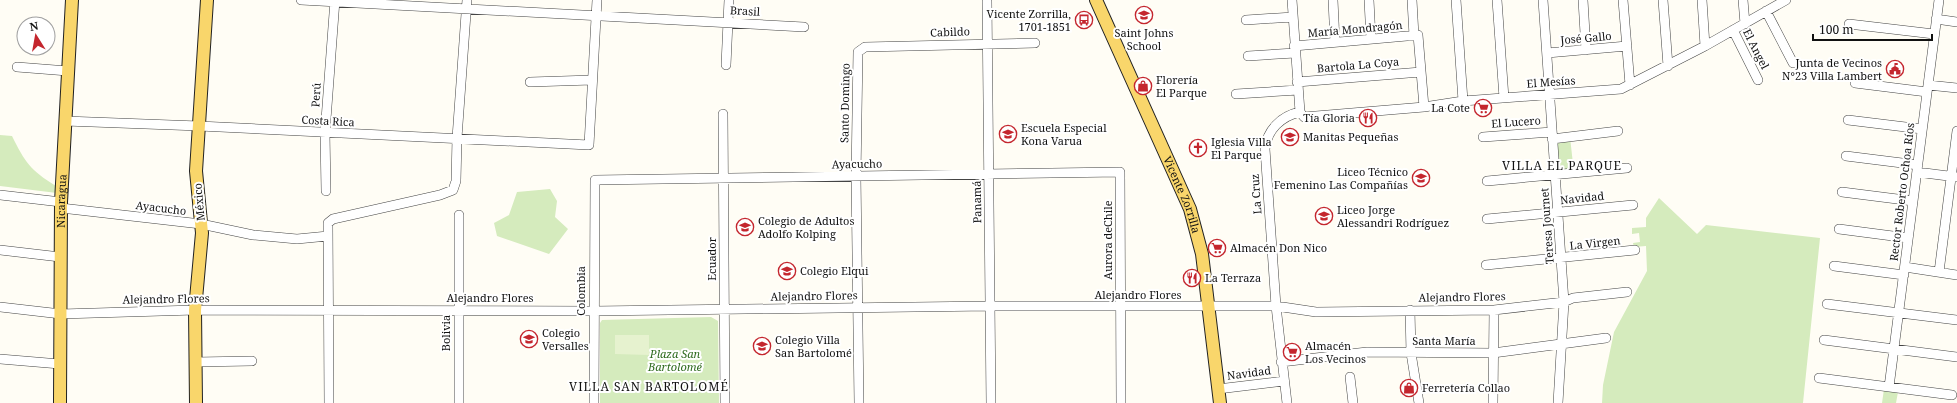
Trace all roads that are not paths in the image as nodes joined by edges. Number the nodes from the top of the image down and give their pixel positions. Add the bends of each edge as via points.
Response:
1 (72, 0) edge
2 (207, 0) edge
3 (301, 0) edge
4 (597, 0) edge
5 (729, 0) edge
6 (1096, 0) edge
7 (1292, 0) edge
8 (1332, 0) edge
9 (1369, 0) edge
10 (1412, 0) edge
11 (1456, 0) edge
12 (1497, 0) edge
13 (1543, 0) edge
14 (1583, 0) edge
15 (1623, 0) edge
16 (1664, 0) edge
17 (1702, 0) edge
18 (1743, 0) edge
19 (1786, 0) edge
20 (1939, 0) edge
21 (335, 1) edge
22 (987, 1) edge
23 (466, 4) edge
24 (1766, 11) junction
25 (596, 16) junction
26 (1293, 17) junction
27 (1936, 19) junction
28 (1246, 20) dead end
29 (727, 22) junction
30 (1957, 22) edge
31 (1745, 24) junction
32 (1849, 24) dead end
33 (804, 27) dead end
34 (1733, 30) junction
35 (1934, 34) junction
36 (1416, 35) junction
37 (1371, 39) junction
38 (1335, 42) junction
39 (987, 43) junction
40 (1035, 43) dead end
41 (1627, 46) junction
42 (1705, 46) junction
43 (865, 47) joint
44 (1295, 50) junction
45 (1586, 50) junction
46 (1547, 53) junction
47 (1248, 56) dead end
48 (1793, 63) dead end
49 (726, 65) dead end
50 (1668, 66) junction
51 (17, 67) dead end
52 (68, 71) junction
53 (1421, 72) junction
54 (592, 80) junction
55 (1758, 80) dead end
56 (530, 82) dead end
57 (1855, 83) dead end
58 (1630, 85) junction
59 (1298, 86) junction
60 (1957, 88) edge
61 (1927, 89) junction
62 (1236, 94) dead end
63 (1549, 95) junction
64 (1504, 98) junction
65 (1463, 101) junction
66 (1424, 107) junction
67 (1300, 112) junction
68 (723, 114) dead end
69 (1848, 120) dead end
70 (65, 121) junction
71 (199, 126) junction
72 (1922, 129) junction
73 (1618, 131) dead end
74 (1957, 131) edge
75 (325, 133) junction
76 (1552, 135) junction
77 (1483, 137) dead end
78 (457, 138) junction
79 (1846, 156) dead end
80 (1627, 168) dead end
81 (1917, 168) junction
82 (1120, 172) joint
83 (989, 174) junction
84 (856, 176) junction
85 (1555, 176) junction
86 (1954, 177) edge
87 (724, 178) junction
88 (595, 180) joint
89 (1487, 181) dead end
90 (326, 191) dead end
91 (1842, 192) dead end
92 (0, 195) edge
93 (1913, 201) junction
94 (61, 205) junction
95 (1633, 205) dead end
96 (1558, 213) junction
97 (459, 215) dead end
98 (1487, 219) dead end
99 (201, 224) junction
100 (1839, 229) dead end
101 (328, 236) junction
102 (1908, 238) junction
103 (0, 250) edge
104 (1635, 250) dead end
105 (60, 257) junction
106 (1562, 258) junction
107 (1486, 265) dead end
108 (1834, 266) dead end
109 (1904, 271) junction
110 (1939, 272) junction
111 (1957, 275) edge
112 (1627, 292) dead end
113 (1564, 302) junction
114 (1827, 304) dead end
115 (990, 306) junction
116 (1207, 306) junction
117 (1276, 306) junction
118 (0, 307) edge
119 (857, 307) junction
120 (1121, 307) junction
121 (195, 310) junction
122 (458, 310) junction
123 (725, 310) junction
124 (1410, 310) junction
125 (1494, 310) junction
126 (328, 311) junction
127 (594, 311) junction
128 (1899, 313) junction
129 (61, 314) junction
130 (1957, 320) edge
131 (1606, 338) dead end
132 (1824, 340) dead end
133 (1560, 346) junction
134 (1894, 349) junction
135 (1411, 353) junction
136 (1493, 353) junction
137 (1957, 356) edge
138 (0, 359) edge
139 (252, 361) dead end
140 (196, 362) junction
141 (1281, 362) junction
142 (60, 364) junction
143 (1350, 378) dead end
144 (1819, 378) dead end
145 (1284, 381) junction
146 (1889, 387) junction
147 (1218, 389) junction
148 (1952, 394) dead end
149 (60, 403) edge
150 (196, 403) edge
151 (329, 403) edge
152 (459, 403) edge
153 (594, 403) edge
154 (725, 403) edge
155 (859, 403) edge
156 (991, 403) edge
157 (1121, 403) edge
158 (1220, 403) edge
159 (1287, 403) edge
160 (1353, 403) edge
161 (1419, 403) edge
162 (1493, 403) edge
163 (1558, 403) edge

1 - 52 main road, Nicaragua
2 - 71 main road, México
3 - 21 street, Brasil
4 - 25 street
5 - 29 street
6 - 116 main road, Vicente Zorrilla via 1190,209 1202,254
7 - 26 street
8 - 38 street
9 - 37 street
10 - 36 street
11 - 65 street
12 - 64 street
13 - 46 street, Teresa Journet
14 - 45 street
15 - 41 street
16 - 50 street
17 - 42 street
18 - 31 street
19 - 24 street, El Mesías
20 - 27 street, Rector Roberto Ochoa Ríos
21 - 23 street, Brasil
21 - 75 street, Perú
22 - 39 street, Panamá
23 - 25 street, Brasil
23 - 78 street
24 - 31 street, El Mesías
24 - 48 street
25 - 29 street, Brasil
25 - 54 street
26 - 28 street
26 - 44 street
27 - 30 street
27 - 35 street, Rector Roberto Ochoa Ríos
29 - 33 street, Brasil
29 - 49 street
31 - 34 street, El Mesías
32 - 35 street
34 - 42 street, El Mesías
34 - 55 street, El Angel
35 - 61 street, Rector Roberto Ochoa Ríos
36 - 37 street, María Mondragón
36 - 53 street
37 - 38 street, María Mondragón
38 - 44 street, María Mondragón
39 - 40 street, Cabildo
39 - 43 street, Cabildo
39 - 83 street, Panamá
41 - 45 street, José Gallo
41 - 58 street
42 - 50 street, El Mesías
43 - 84 street, Santo Domingo via 858,52
44 - 47 street, María Mondragón
44 - 59 street
45 - 46 street, José Gallo
46 - 63 street, Teresa Journet
50 - 58 street, El Mesías
51 - 52 street
52 - 70 main road, Nicaragua
53 - 59 street, Bartola La Coya
53 - 66 street
54 - 56 street
54 - 78 street, Costa Rica via 589,145
57 - 61 street
58 - 63 street, El Mesías
59 - 62 street, Bartola La Coya
59 - 67 street
60 - 61 street
61 - 72 street, Rector Roberto Ochoa Ríos
63 - 64 street, El Mesías
63 - 76 street, Teresa Journet
64 - 65 street, El Mesías
65 - 66 street, El Mesías
66 - 67 street, El Mesías via 1304,117
67 - 117 street, La Cruz via 1288,114 1276,124 1266,140
68 - 87 street, Ecuador
69 - 72 street
70 - 71 street, Costa Rica
70 - 94 main road, Nicaragua
71 - 75 street, Costa Rica
71 - 99 main road, México via 196,171
72 - 81 street, Rector Roberto Ochoa Ríos
73 - 76 street, El Lucero
74 - 86 street
75 - 78 street, Costa Rica
75 - 90 street, Perú
76 - 77 street, El Lucero
76 - 85 street, Teresa Journet
78 - 101 street via 456,181 453,190 333,219 328,223
79 - 81 street
80 - 85 street
81 - 86 street
81 - 93 street, Rector Roberto Ochoa Ríos
82 - 83 street, Ayacucho
82 - 120 street, Aurora deChile
83 - 84 street, Ayacucho
83 - 115 street, Panamá
84 - 87 street, Ayacucho
84 - 119 street, Santo Domingo
85 - 89 street
85 - 96 street, Teresa Journet
86 - 110 street
87 - 88 street, Ayacucho
87 - 123 street, Ecuador
88 - 127 street, Colombia
91 - 93 street
92 - 94 street, Ayacucho
93 - 102 street, Rector Roberto Ochoa Ríos
94 - 99 street, Ayacucho
94 - 105 main road, Nicaragua
95 - 96 street, Navidad
96 - 98 street, Navidad
96 - 106 street, Teresa Journet
97 - 122 street, Bolivia
99 - 101 street, Ayacucho via 253,235 297,239
99 - 121 main road, México
100 - 102 street
101 - 126 street
102 - 109 street, Rector Roberto Ochoa Ríos
103 - 105 street
104 - 106 street, La Virgen
105 - 129 main road, Nicaragua
106 - 107 street, La Virgen
106 - 113 street, Teresa Journet
108 - 109 street
109 - 110 street
109 - 128 street, Rector Roberto Ochoa Ríos
110 - 111 street
112 - 113 street, Alejandro Flores via 1573,298
113 - 125 street, Alejandro Flores
113 - 133 street, Teresa Journet
114 - 128 street
115 - 119 street, Alejandro Flores
115 - 120 street, Alejandro Flores
115 - 156 street, Panamá
116 - 117 street, Alejandro Flores
116 - 120 street, Alejandro Flores
116 - 147 main road, Vicente Zorrilla
117 - 124 street, Alejandro Flores via 1316,312
117 - 141 street, La Cruz
118 - 129 street, Alejandro Flores
119 - 123 street, Alejandro Flores
119 - 155 street, Santo Domingo
120 - 157 street, Aurora deChile
121 - 126 street, Alejandro Flores
121 - 129 street, Alejandro Flores
121 - 140 main road, México
122 - 126 street, Alejandro Flores
122 - 127 street, Alejandro Flores
122 - 152 street, Bolivia
123 - 127 street, Alejandro Flores
123 - 154 street, Ecuador
124 - 125 street, Alejandro Flores
124 - 135 street
125 - 136 street
126 - 151 street
127 - 153 street, Colombia
128 - 130 street
128 - 134 street, Rector Roberto Ochoa Ríos
129 - 142 main road, Nicaragua
131 - 133 street, Santa María
132 - 134 street
133 - 136 street, Santa María
133 - 163 street, Teresa Journet
134 - 137 street
134 - 146 street, Rector Roberto Ochoa Ríos
135 - 136 street, Santa María
135 - 141 street, Santa María via 1367,352
135 - 161 street
136 - 162 street
138 - 142 street
139 - 140 street
140 - 150 main road, México
141 - 145 street, La Cruz
142 - 149 main road, Nicaragua
143 - 160 street
144 - 146 street
145 - 147 street, Navidad
145 - 159 street, La Cruz
146 - 148 street
147 - 158 main road, Vicente Zorrilla

